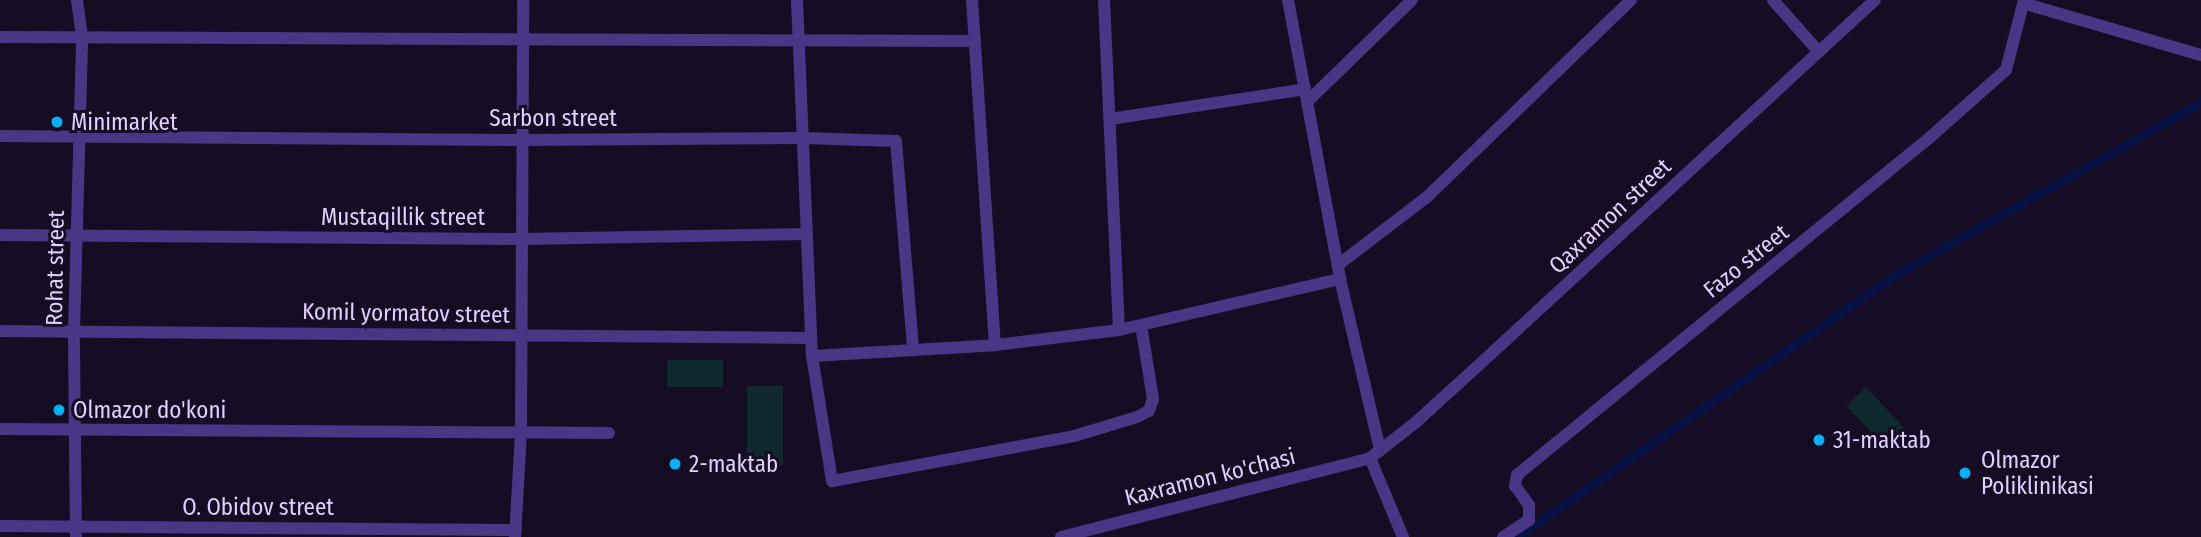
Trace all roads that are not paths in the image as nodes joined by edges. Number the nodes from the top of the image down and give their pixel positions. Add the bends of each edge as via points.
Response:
1 (77, 0) edge
2 (523, 0) edge
3 (797, 0) edge
4 (972, 0) edge
5 (1104, 0) edge
6 (1288, 0) edge
7 (1412, 0) edge
8 (1631, 0) edge
9 (1773, 0) edge
10 (1875, 0) edge
11 (2024, 1) edge
12 (82, 36) junction
13 (0, 37) edge
14 (523, 38) junction
15 (798, 38) junction
16 (975, 41) junction
17 (1819, 52) junction
18 (2201, 55) edge
19 (1306, 95) junction
20 (1110, 119) junction
21 (0, 136) edge
22 (78, 136) junction
23 (803, 138) junction
24 (523, 140) junction
25 (806, 234) junction
26 (0, 235) edge
27 (76, 236) junction
28 (521, 239) junction
29 (1338, 265) junction
30 (1340, 279) junction
31 (1141, 325) junction
32 (1119, 330) junction
33 (0, 331) edge
34 (74, 331) junction
35 (520, 336) junction
36 (811, 338) junction
37 (995, 345) junction
38 (913, 350) junction
39 (812, 356) junction
40 (0, 429) edge
41 (74, 429) junction
42 (521, 432) junction
43 (610, 433) dead end
44 (1375, 454) junction
45 (0, 526) edge
46 (76, 532) edge
47 (516, 534) edge
48 (1061, 537) edge
49 (1403, 537) edge
50 (1503, 537) edge

1 - 12 street, Rohat street
2 - 14 street
3 - 15 street
4 - 16 street
5 - 20 street
6 - 19 street
7 - 19 street
8 - 29 street via 1427,197
9 - 17 street
10 - 17 street, Qaxramon street
11 - 18 street
11 - 50 street, Fazo street via 2006,70 1517,475 1515,486 1529,505 1529,520
12 - 13 street
12 - 14 street
12 - 22 street, Rohat street
14 - 15 street
14 - 24 street
15 - 16 street
15 - 23 street
16 - 37 street
17 - 44 street, Qaxramon street via 1493,352
19 - 20 street
19 - 29 street
20 - 32 street
21 - 22 street, Sarbon street
22 - 24 street, Sarbon street
22 - 27 street, Rohat street
23 - 24 street, Sarbon street
23 - 25 street
23 - 38 street, Sarbon street via 896,141
24 - 28 street
25 - 28 street, Mustaqillik street
25 - 36 street
26 - 27 street, Mustaqillik street
27 - 28 street, Mustaqillik street
27 - 34 street, Rohat street
28 - 35 street
29 - 30 street
30 - 31 street
30 - 44 street
31 - 32 street
31 - 39 street via 1153,399 1149,411 1074,436 832,481
32 - 37 street
33 - 34 street, Komil yormatov street
34 - 35 street, Komil yormatov street
34 - 41 street, Rohat street
35 - 36 street, Komil yormatov street
35 - 42 street
36 - 39 street
37 - 38 street
38 - 39 street
40 - 41 street
41 - 42 street
41 - 46 street, Rohat street
42 - 43 street
42 - 47 street
44 - 48 street, Kaxramon ko'chasi
44 - 49 street
45 - 46 street, O. Obidov street
46 - 47 street, O. Obidov street

